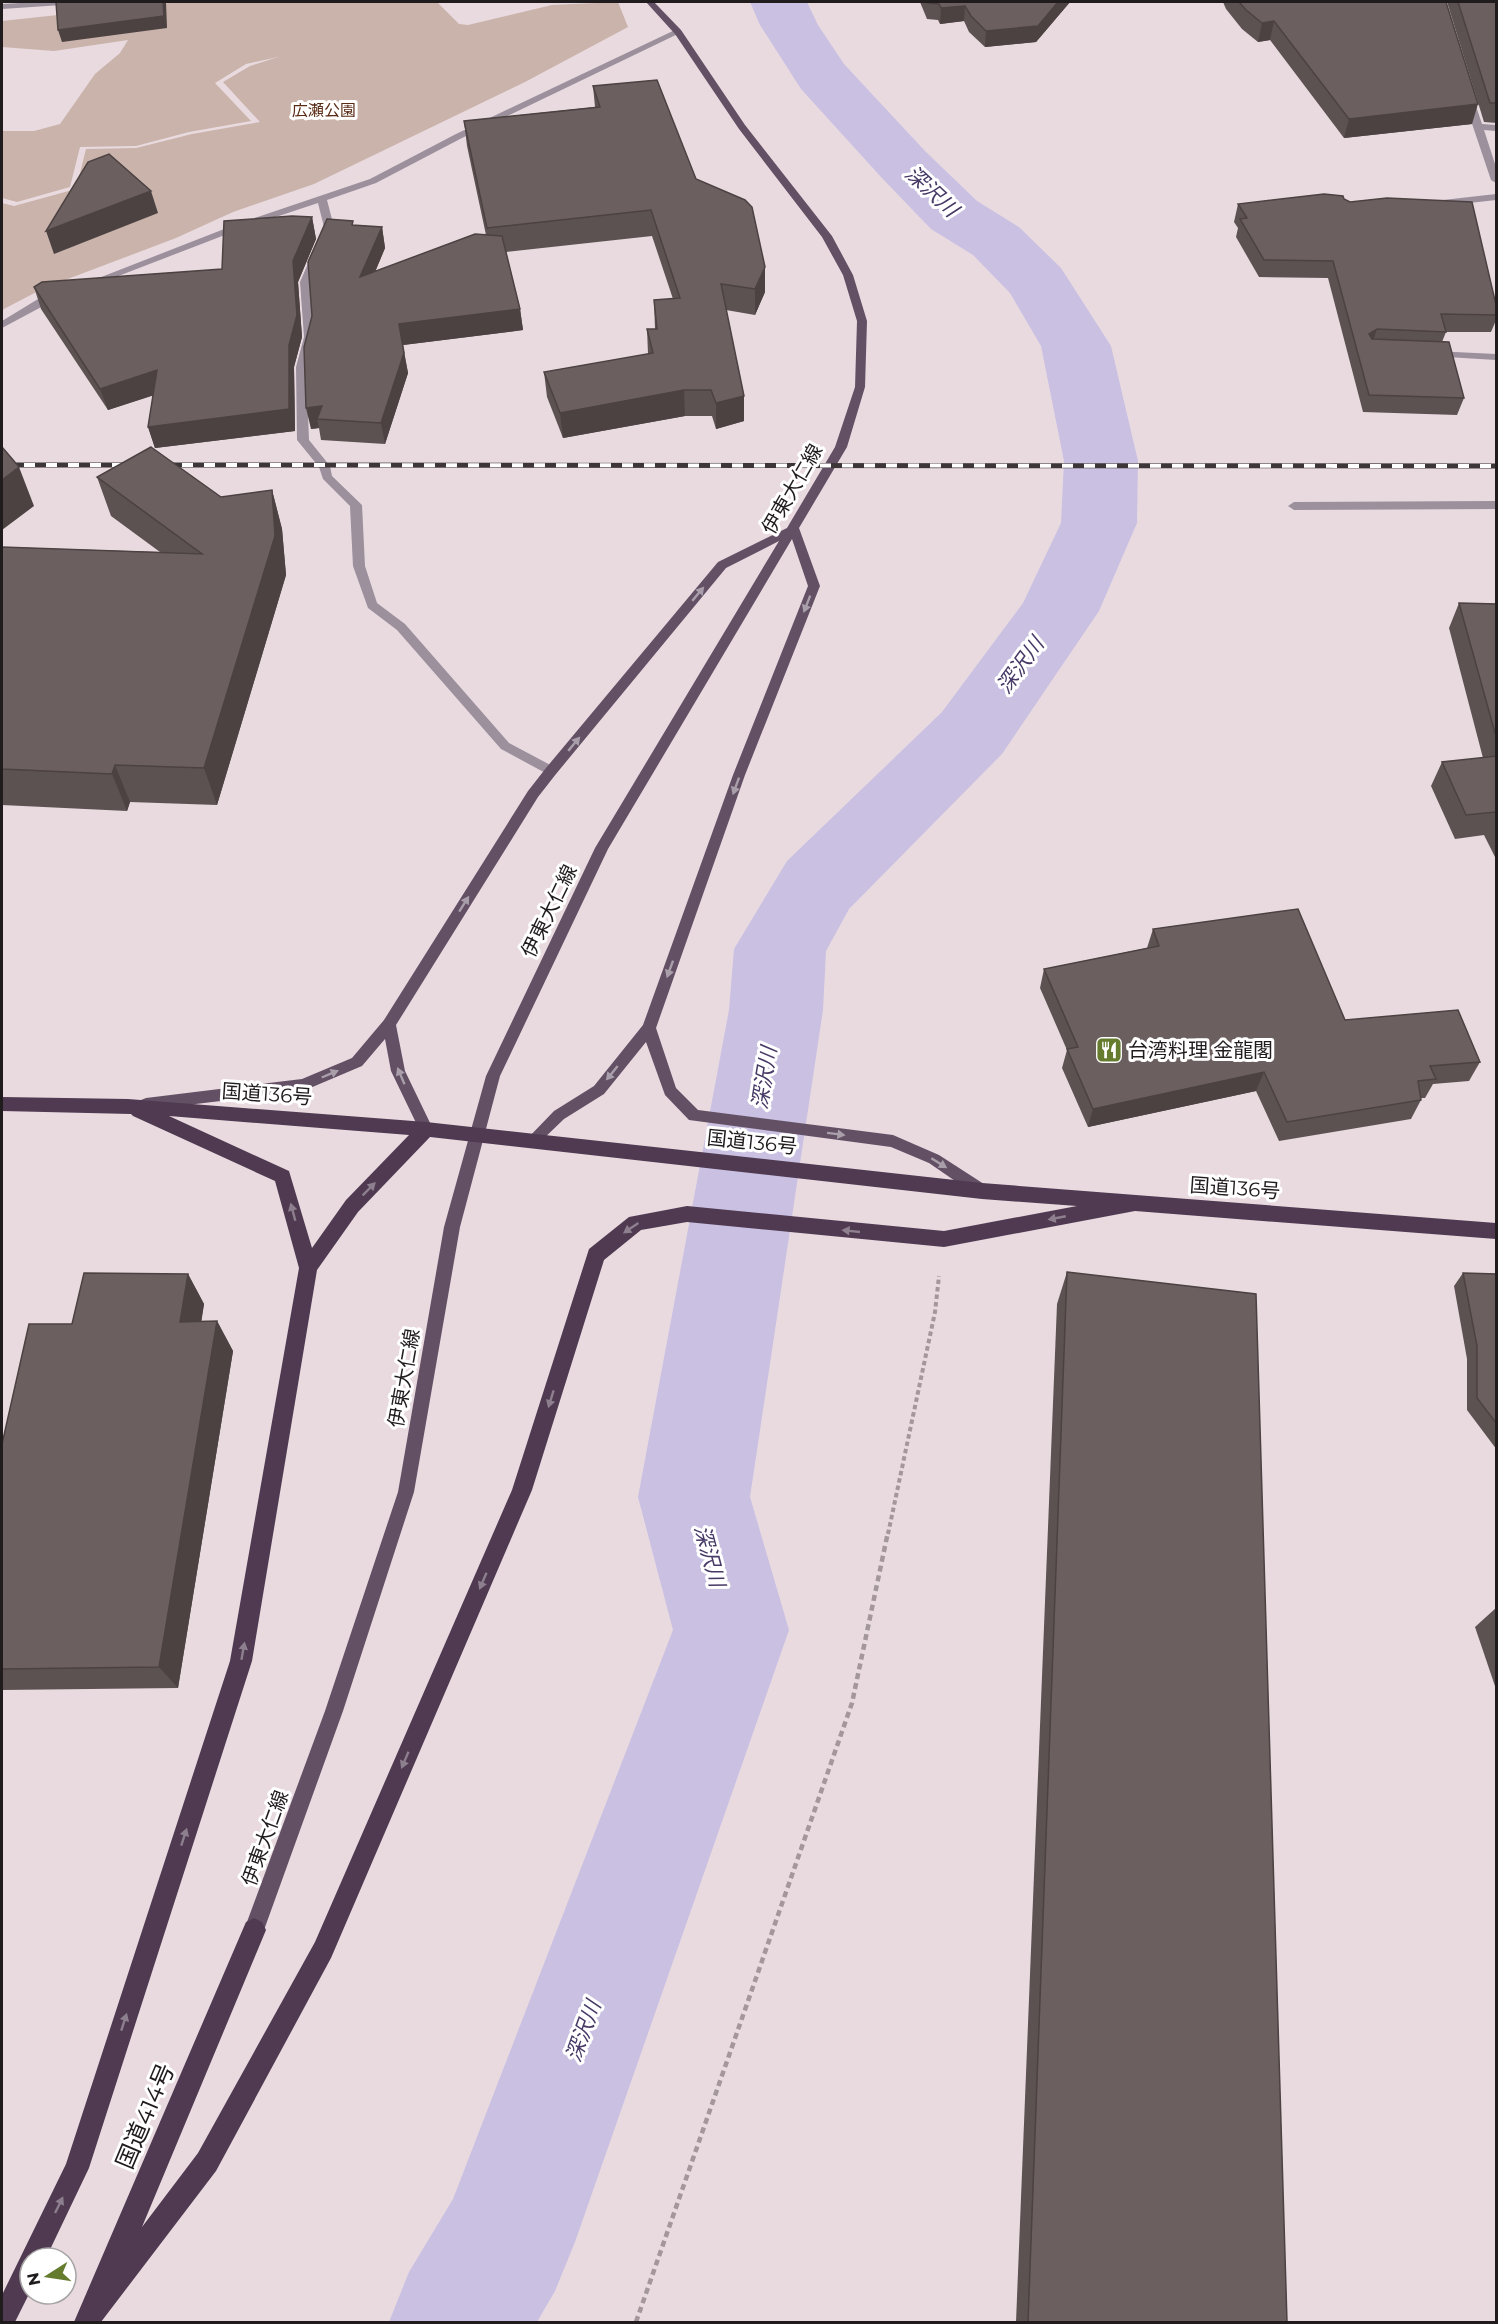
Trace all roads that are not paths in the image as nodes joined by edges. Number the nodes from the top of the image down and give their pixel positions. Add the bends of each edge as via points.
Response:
1 (62, 2) edge
2 (650, 2) edge
3 (2, 7) edge
4 (678, 32) junction
5 (1464, 83) edge
6 (1478, 127) junction
7 (1497, 128) edge
8 (1497, 180) edge
9 (1497, 197) edge
10 (322, 199) junction
11 (1426, 205) edge
12 (2, 325) edge
13 (1428, 354) edge
14 (1497, 357) edge
15 (1497, 505) edge
16 (1294, 506) dead end
17 (794, 529) junction
18 (551, 771) junction
19 (389, 1024) junction
20 (649, 1028) junction
21 (2, 1104) edge
22 (128, 1106) junction
23 (426, 1129) junction
24 (533, 1140) junction
25 (982, 1191) junction
26 (1135, 1203) junction
27 (1497, 1231) edge
28 (308, 1268) junction
29 (254, 1930) joint
30 (39, 2246) edge
31 (18, 2289) edge
32 (91, 2315) edge
33 (2, 2322) edge

1 - 3 street
2 - 4 main road, 伊東大仁線
4 - 10 street via 459,136 373,182
4 - 17 main road, 伊東大仁線 via 742,127 826,236 848,275 862,321 860,387 841,447
5 - 6 street
6 - 7 street
6 - 8 street
9 - 11 street
10 - 12 street via 46,298
10 - 18 street via 329,227 305,282 309,337 301,367 303,440 324,465 327,477 356,505 358,566 372,605 401,627 505,747
13 - 14 street
15 - 16 street
18 -> 17 main road via 722,565
17 -> 20 main road via 814,586 739,775
17 - 29 main road, 伊東大仁線 via 602,848 493,1076 452,1227 406,1492 334,1711
19 -> 18 main road
22 -> 19 main road via 303,1085 357,1062
23 -> 19 main road via 398,1071
20 -> 24 main road via 599,1090 559,1115
20 -> 25 main road via 670,1090 694,1116 893,1141 934,1159
21 - 22 highway, 国道136号
22 - 23 highway, 国道136号
28 -> 22 highway via 283,1176
23 - 24 highway, 国道136号
28 -> 23 highway via 352,1206
24 - 25 highway, 国道136号
25 - 26 highway, 国道136号
26 - 27 highway, 国道136号
26 -> 32 highway via 944,1239 687,1214 636,1223 596,1256 522,1490 323,1950 207,2162
30 -> 28 highway via 77,2168 241,1661
29 - 32 highway, 国道414号
31 - 33 highway

